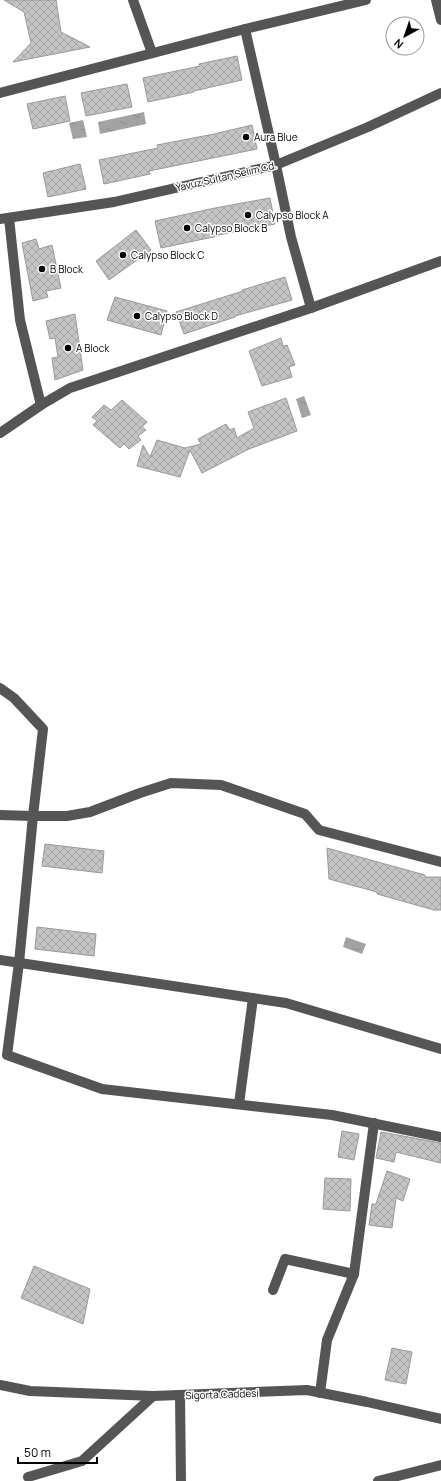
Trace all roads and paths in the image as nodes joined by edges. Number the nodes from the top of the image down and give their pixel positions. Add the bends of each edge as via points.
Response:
1 (134, 0) edge
2 (366, 0) edge
3 (436, 0) edge
4 (441, 20) edge
5 (245, 29) junction
6 (152, 54) junction
7 (441, 93) edge
8 (0, 94) edge
9 (276, 165) junction
10 (4, 219) edge
11 (441, 261) edge
12 (311, 308) junction
13 (41, 405) junction
14 (0, 433) edge
15 (0, 688) edge
16 (0, 815) edge
17 (33, 816) junction
18 (441, 862) edge
19 (0, 960) edge
20 (19, 962) junction
21 (253, 998) junction
22 (441, 1049) edge
23 (3, 1055) edge
24 (239, 1104) junction
25 (374, 1123) junction
26 (441, 1137) edge
27 (354, 1274) junction
28 (272, 1290) dead end
29 (0, 1384) edge
30 (320, 1393) junction
31 (180, 1395) junction
32 (153, 1396) junction
33 (441, 1417) edge
34 (441, 1465) edge
35 (28, 1477) dead end
36 (181, 1481) edge
37 (378, 1481) edge

1 - 6 street
2 - 5 street
3 - 4 street
5 - 6 street
5 - 9 street
6 - 8 street
7 - 9 street, Yavuz Sultan Selim Cd.
9 - 10 street, Yavuz Sultan Selim Cd. via 114,202
9 - 12 street via 291,237
10 - 13 street via 20,320
11 - 12 street
12 - 13 street via 70,388
13 - 14 street
15 - 17 street via 14,698 43,729
16 - 17 street
17 - 18 street via 67,816 90,812 171,783 221,785 305,814 319,830
17 - 20 street
19 - 20 street
20 - 21 street
20 - 23 street
21 - 22 street via 286,1003
21 - 24 street
23 - 24 street via 102,1089
24 - 25 street via 332,1115
25 - 26 street
25 - 27 street
27 - 28 street via 285,1259
27 - 30 street via 327,1340
29 - 32 street, Sigorta Caddesi via 30,1391
30 - 31 street, Sigorta Caddesi via 307,1390
30 - 33 street, Sigorta Caddesi
31 - 32 street, Sigorta Caddesi
31 - 36 street
32 - 35 street via 82,1461
34 - 37 street

